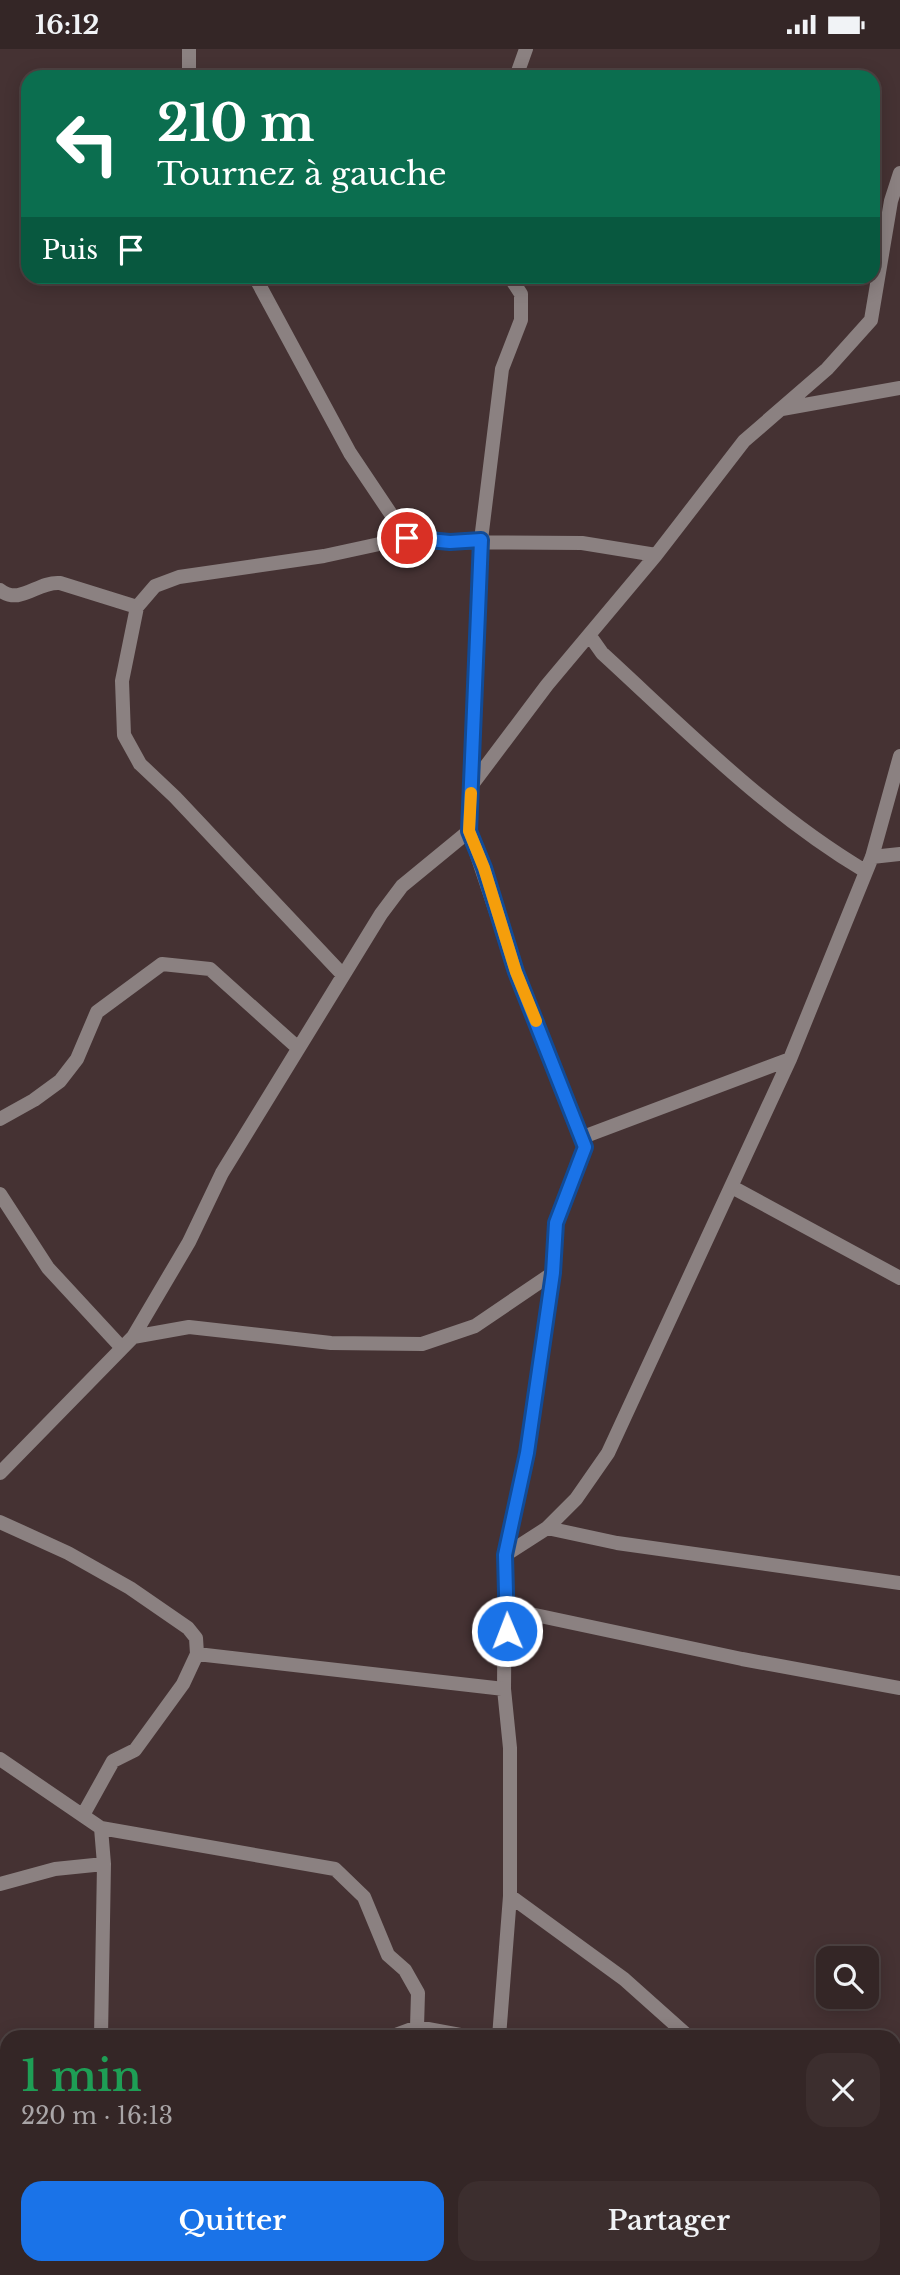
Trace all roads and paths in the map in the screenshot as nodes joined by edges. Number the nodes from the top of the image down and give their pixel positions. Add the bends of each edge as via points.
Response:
1 (189, 49) edge
2 (526, 49) edge
3 (189, 70) edge
4 (518, 70) edge
5 (900, 173) edge
6 (880, 266) edge
7 (259, 284) edge
8 (515, 284) edge
9 (877, 284) edge
10 (900, 388) edge
11 (781, 409) junction
12 (407, 538) junction
13 (481, 540) junction
14 (656, 555) junction
15 (0, 590) edge
16 (137, 607) junction
17 (590, 636) junction
18 (900, 756) edge
19 (471, 786) junction
20 (469, 831) junction
21 (900, 854) edge
22 (872, 857) junction
23 (865, 871) junction
24 (342, 974) junction
25 (298, 1048) junction
26 (790, 1059) junction
27 (0, 1119) edge
28 (583, 1137) junction
29 (732, 1187) junction
30 (0, 1194) edge
31 (553, 1273) junction
32 (900, 1278) edge
33 (134, 1337) junction
34 (122, 1348) junction
35 (0, 1473) edge
36 (0, 1522) edge
37 (547, 1528) junction
38 (505, 1555) junction
39 (900, 1583) edge
40 (507, 1609) junction
41 (197, 1654) junction
42 (900, 1688) edge
43 (504, 1689) junction
44 (0, 1759) edge
45 (83, 1815) junction
46 (101, 1828) junction
47 (104, 1864) junction
48 (0, 1884) edge
49 (510, 1896) junction
50 (417, 2027) junction
51 (101, 2030) edge
52 (409, 2030) edge
53 (433, 2030) edge
54 (500, 2030) edge
55 (681, 2030) edge

1 - 3 street
2 - 4 street
5 - 6 street
7 - 12 street via 350,453
8 - 13 street via 521,294 520,320 502,369
9 - 11 street via 871,320 827,369
10 - 11 street
11 - 14 street via 744,442
12 - 13 street
12 - 16 street via 324,556 179,577 155,586
13 - 14 street via 582,543
13 - 19 street
14 - 17 street
15 - 16 street via 11,597 47,582 60,583
16 - 24 street via 122,681 124,735 140,764
17 - 19 street
17 - 23 street via 602,653 726,769 833,852
18 - 22 street
19 - 20 street
20 - 24 street via 402,885
20 - 28 street via 516,972
21 - 22 street
22 - 23 street
23 - 26 street
24 - 25 street
25 - 27 street via 210,969 162,964 97,1012 77,1059 60,1081
25 - 33 street via 222,1173 189,1242
26 - 28 street
26 - 29 street
28 - 31 street via 581,1163 556,1223
29 - 32 street
29 - 37 street via 608,1453 576,1499
30 - 34 street via 48,1268
31 - 33 street via 475,1326 422,1344 331,1343 189,1327
31 - 38 street via 527,1453
33 - 34 street
34 - 35 street
36 - 41 street via 68,1553 188,1627 196,1638
37 - 38 street
37 - 39 street via 617,1543
38 - 40 street
40 - 42 street
40 - 43 street
41 - 43 street
41 - 45 street via 183,1684 135,1750 113,1761
43 - 49 street via 510,1748
44 - 45 street
45 - 46 street
46 - 47 street
46 - 50 street via 335,1869 364,1897 387,1955 405,1970 418,1993
47 - 48 street via 55,1869
47 - 51 street
49 - 54 street
49 - 55 street via 624,1979
50 - 52 street
50 - 53 street

